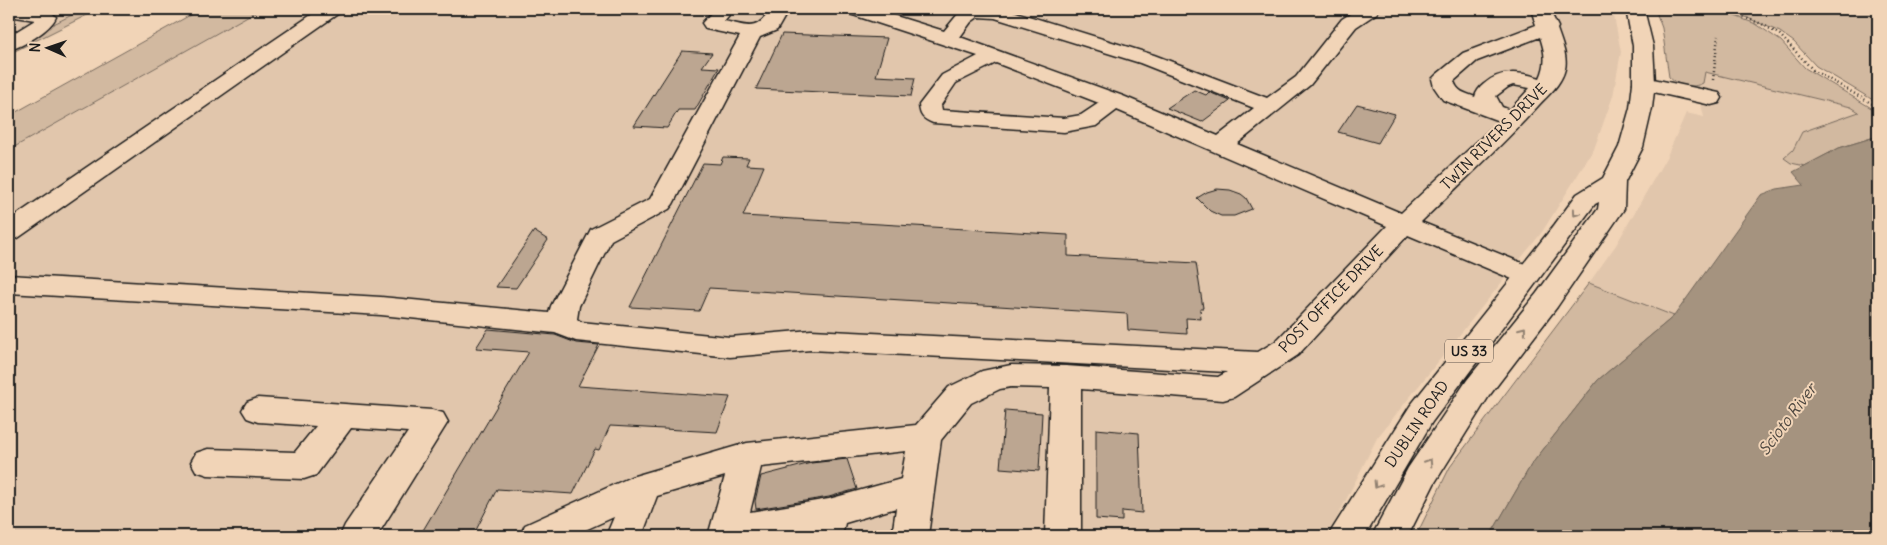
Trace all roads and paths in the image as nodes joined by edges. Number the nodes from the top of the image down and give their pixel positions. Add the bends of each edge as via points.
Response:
1 (332, 9) edge
2 (725, 9) edge
3 (780, 9) edge
4 (854, 9) edge
5 (1370, 9) edge
6 (1634, 9) edge
7 (1722, 9) edge
8 (9, 10) edge
9 (896, 15) edge
10 (1544, 18) edge
11 (752, 34) junction
12 (1718, 36) dead end
13 (949, 38) junction
14 (9, 44) edge
15 (995, 55) junction
16 (1644, 83) junction
17 (1546, 86) junction
18 (1711, 98) joint
19 (1115, 101) junction
20 (1270, 107) junction
21 (1878, 107) edge
22 (1492, 111) junction
23 (1514, 119) junction
24 (1220, 145) junction
25 (1613, 182) junction
26 (1404, 224) junction
27 (9, 232) edge
28 (1528, 275) junction
29 (9, 284) edge
30 (561, 324) junction
31 (1264, 363) junction
32 (1066, 377) junction
33 (258, 410) dead end
34 (342, 416) junction
35 (926, 436) junction
36 (747, 456) junction
37 (208, 462) dead end
38 (643, 487) junction
39 (917, 488) junction
40 (826, 524) edge
41 (726, 534) edge
42 (358, 536) edge
43 (538, 536) edge
44 (624, 536) edge
45 (910, 536) edge
46 (1063, 536) edge
47 (1346, 536) edge
48 (1390, 536) edge

1 - 27 street
2 - 11 street via 712,22 713,25
3 - 11 street via 770,26
4 - 9 street
5 - 20 street via 1349,23 1303,81
6 - 16 street, DUBLIN ROAD / US 33 via 1643,46
7 - 21 path via 1762,24 1780,35 1814,70
8 - 14 street via 46,18
9 - 13 street
10 - 17 street, TWIN RIVERS DRIVE via 1555,52 1555,68
10 - 22 street via 1470,57 1443,79 1451,95
11 - 30 street via 660,204 600,235 565,306
12 - 18 path
13 - 15 street
13 - 20 street via 969,13 997,12 1147,58
15 - 19 street
15 - 19 street via 949,79 930,105 931,114 941,118 1064,124 1088,122
16 - 18 street
16 - 25 street, DUBLIN ROAD / US 33 via 1631,147
17 - 22 street via 1506,78 1496,82 1485,95
17 - 23 street, TWIN RIVERS DRIVE
19 - 24 street
20 - 24 street
22 - 23 street
23 - 26 street, TWIN RIVERS DRIVE
24 - 26 street
25 -> 28 street, DUBLIN ROAD / US 33 via 1586,199
48 -> 25 street, DUBLIN ROAD / US 33 via 1420,477 1478,388 1547,300 1611,209
26 - 28 street
26 - 31 street, POST OFFICE DRIVE via 1286,348
28 -> 47 street, DUBLIN ROAD / US 33 via 1420,414
29 - 30 street via 380,306
30 - 31 street via 576,331 730,347 811,340
31 - 32 street, POST OFFICE DRIVE via 1223,389
32 - 35 street, POST OFFICE DRIVE via 1011,376 993,379 960,395
32 - 46 street
33 - 34 street
34 - 37 street via 304,466
34 - 42 street via 432,422
35 - 36 street
35 - 39 street
36 - 38 street
36 - 41 street
38 - 43 street
38 - 44 street
39 - 40 street
39 - 45 street
40 - 41 street

